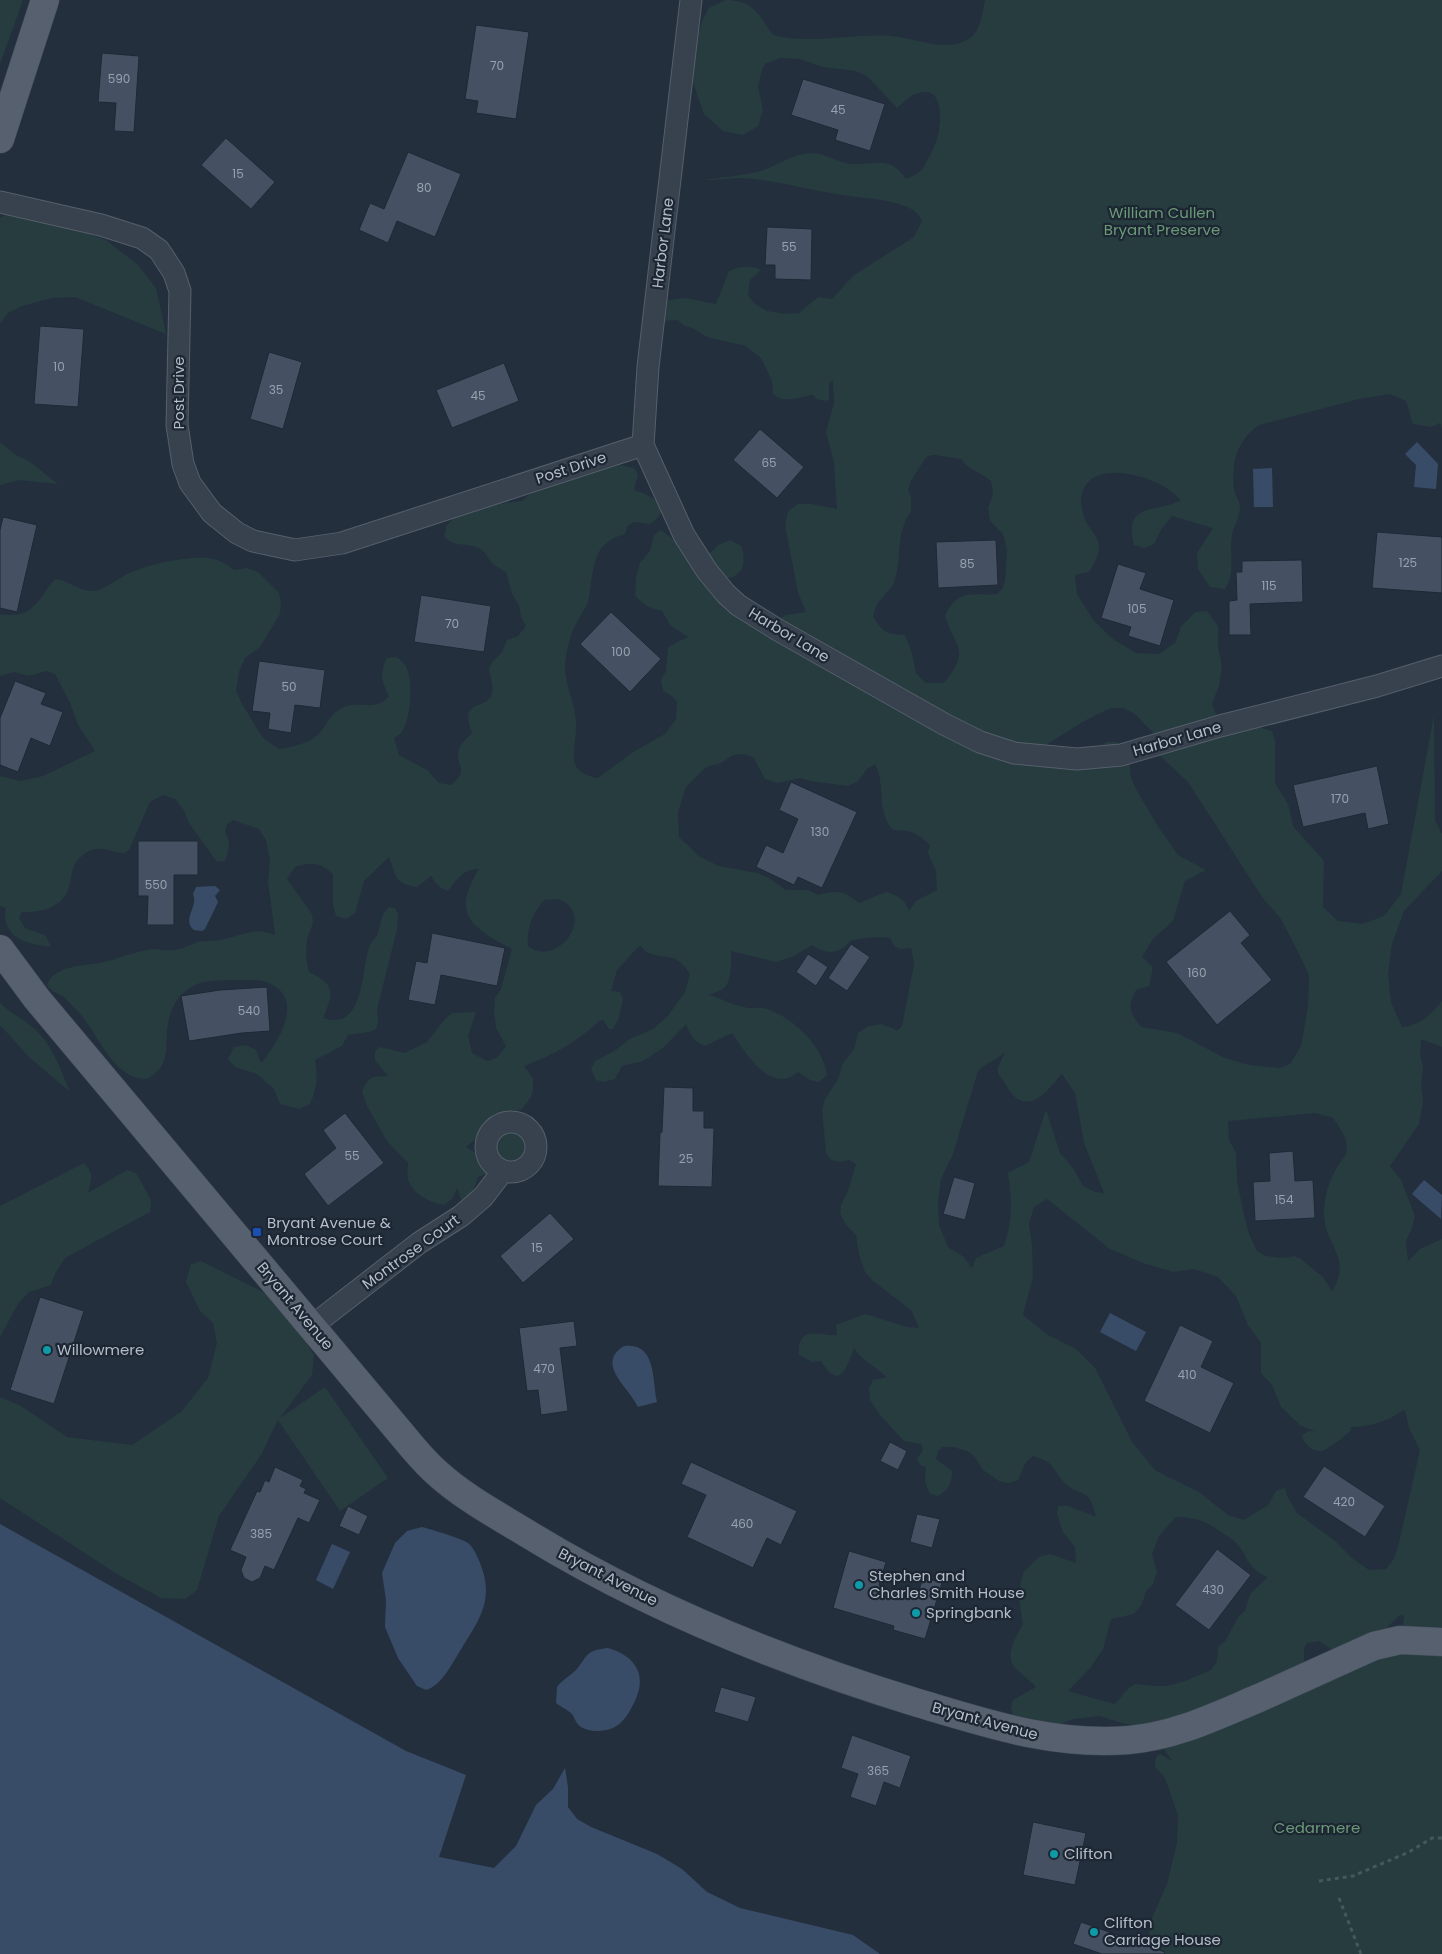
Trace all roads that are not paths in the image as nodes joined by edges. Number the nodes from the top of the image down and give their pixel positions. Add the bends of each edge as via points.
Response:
1 (44, 0) edge
2 (691, 0) edge
3 (0, 138) edge
4 (0, 202) edge
5 (643, 445) junction
6 (1442, 666) edge
7 (0, 949) edge
8 (503, 1171) dead end
9 (312, 1326) junction
10 (1442, 1642) edge

1 - 3 main road
2 - 5 street, Harbor Lane via 648,367
4 - 5 street, Post Drive via 117,230 142,238 159,250 174,273 180,291 177,425 183,464 190,482 212,513 253,541 295,550 342,543
5 - 6 street, Harbor Lane via 684,535 712,577 738,605 944,724 980,742 1014,753 1077,759 1121,755
7 - 9 main road, Bryant Avenue via 36,999
8 - 9 street, Montrose Court via 483,1198 461,1216 419,1243
9 - 10 main road, Bryant Avenue via 437,1473 467,1496 579,1565 719,1631 863,1686 998,1727 1056,1739 1099,1741 1156,1737 1201,1724 1374,1646 1400,1640

